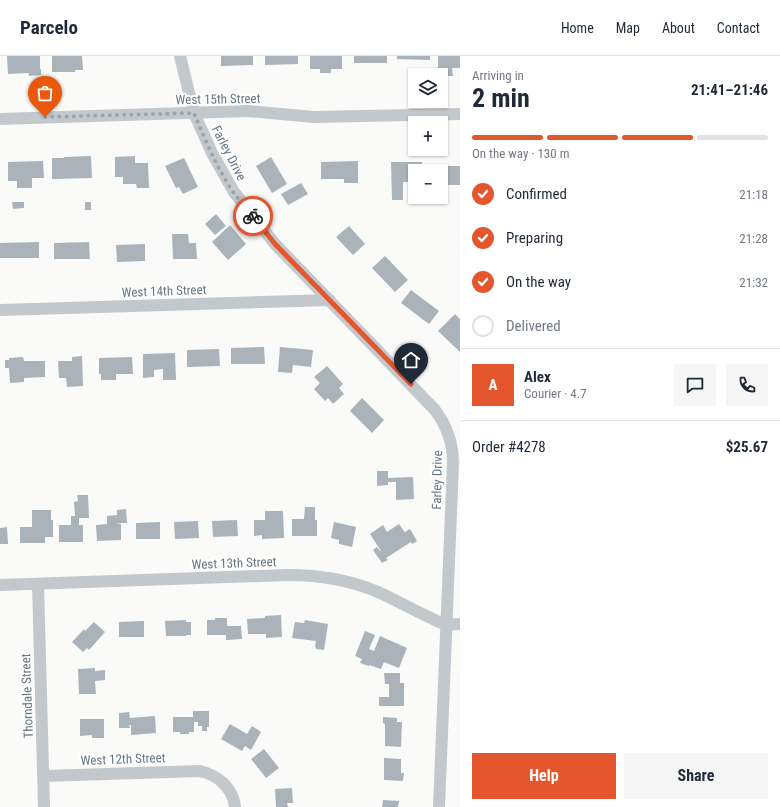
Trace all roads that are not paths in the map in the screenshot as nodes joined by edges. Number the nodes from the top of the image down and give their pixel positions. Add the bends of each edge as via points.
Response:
1 (180, 56) edge
2 (194, 113) junction
3 (460, 114) edge
4 (0, 119) edge
5 (330, 300) junction
6 (0, 310) edge
7 (38, 584) junction
8 (0, 585) edge
9 (460, 624) edge
10 (446, 625) junction
11 (44, 776) junction
12 (44, 807) edge
13 (235, 807) edge
14 (439, 807) edge

1 - 2 street, Farley Drive
2 - 3 street, West 15th Street via 248,111 326,118
2 - 4 street, West 15th Street
2 - 5 street, Farley Drive via 212,153 234,192 275,244
5 - 6 street, West 14th Street
5 - 10 street, Farley Drive via 431,405 447,428 453,463
7 - 8 street, West 13th Street
7 - 10 street, West 13th Street via 317,576 351,582 378,592
7 - 11 street, Thorndale Street
9 - 10 street, West 13th Street
10 - 14 street, Farley Drive
11 - 12 street, Thorndale Street
11 - 13 street, West 12th Street via 203,772 225,785 232,795

